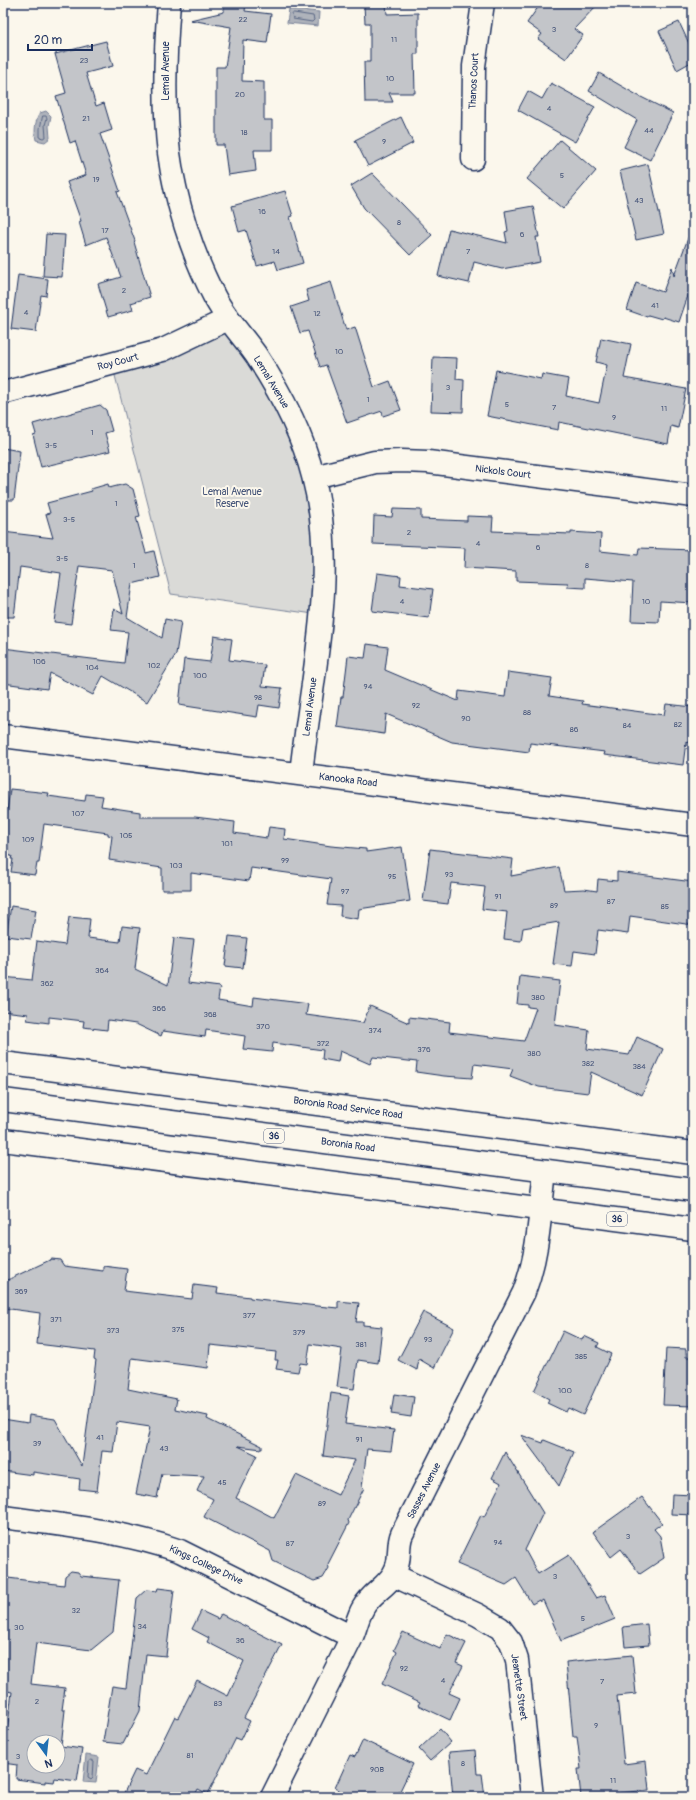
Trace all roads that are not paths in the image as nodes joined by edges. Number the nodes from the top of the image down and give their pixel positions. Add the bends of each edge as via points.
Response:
1 (169, 3) edge
2 (483, 3) edge
3 (473, 160) dead end
4 (228, 319) junction
5 (3, 393) edge
6 (314, 477) junction
7 (693, 496) edge
8 (3, 736) edge
9 (301, 774) junction
10 (693, 825) edge
11 (3, 1063) edge
12 (3, 1100) edge
13 (3, 1140) edge
14 (693, 1153) edge
15 (545, 1171) junction
16 (693, 1190) edge
17 (541, 1209) junction
18 (693, 1229) edge
19 (3, 1517) edge
20 (393, 1575) junction
21 (352, 1637) junction
22 (272, 1797) edge
23 (532, 1797) edge

1 - 4 street, Lemal Avenue via 166,66 169,153 190,239 214,296
2 - 3 street, Thanos Court via 474,66
4 - 5 street, Roy Court via 162,350
4 - 6 street, Lemal Avenue via 255,354 289,410
6 - 7 street, Nickols Court via 368,463 428,462
6 - 9 street, Lemal Avenue via 323,534 323,597
8 - 9 street, Kanooka Road
9 - 10 street, Kanooka Road
11 - 14 street, Boronia Road Service Road
12 - 15 street, Boronia Road / 36
13 - 17 street, 36
15 - 16 street, Boronia Road / 36
15 - 17 street, Sasses Avenue
17 - 18 street, 36
17 - 20 street, Sasses Avenue via 533,1266 524,1292 402,1534
19 - 21 street, Kings College Drive via 112,1532 166,1546
20 - 21 street via 367,1600
20 - 23 street, Jeanette Street via 478,1615 506,1634 517,1660
21 - 22 street

